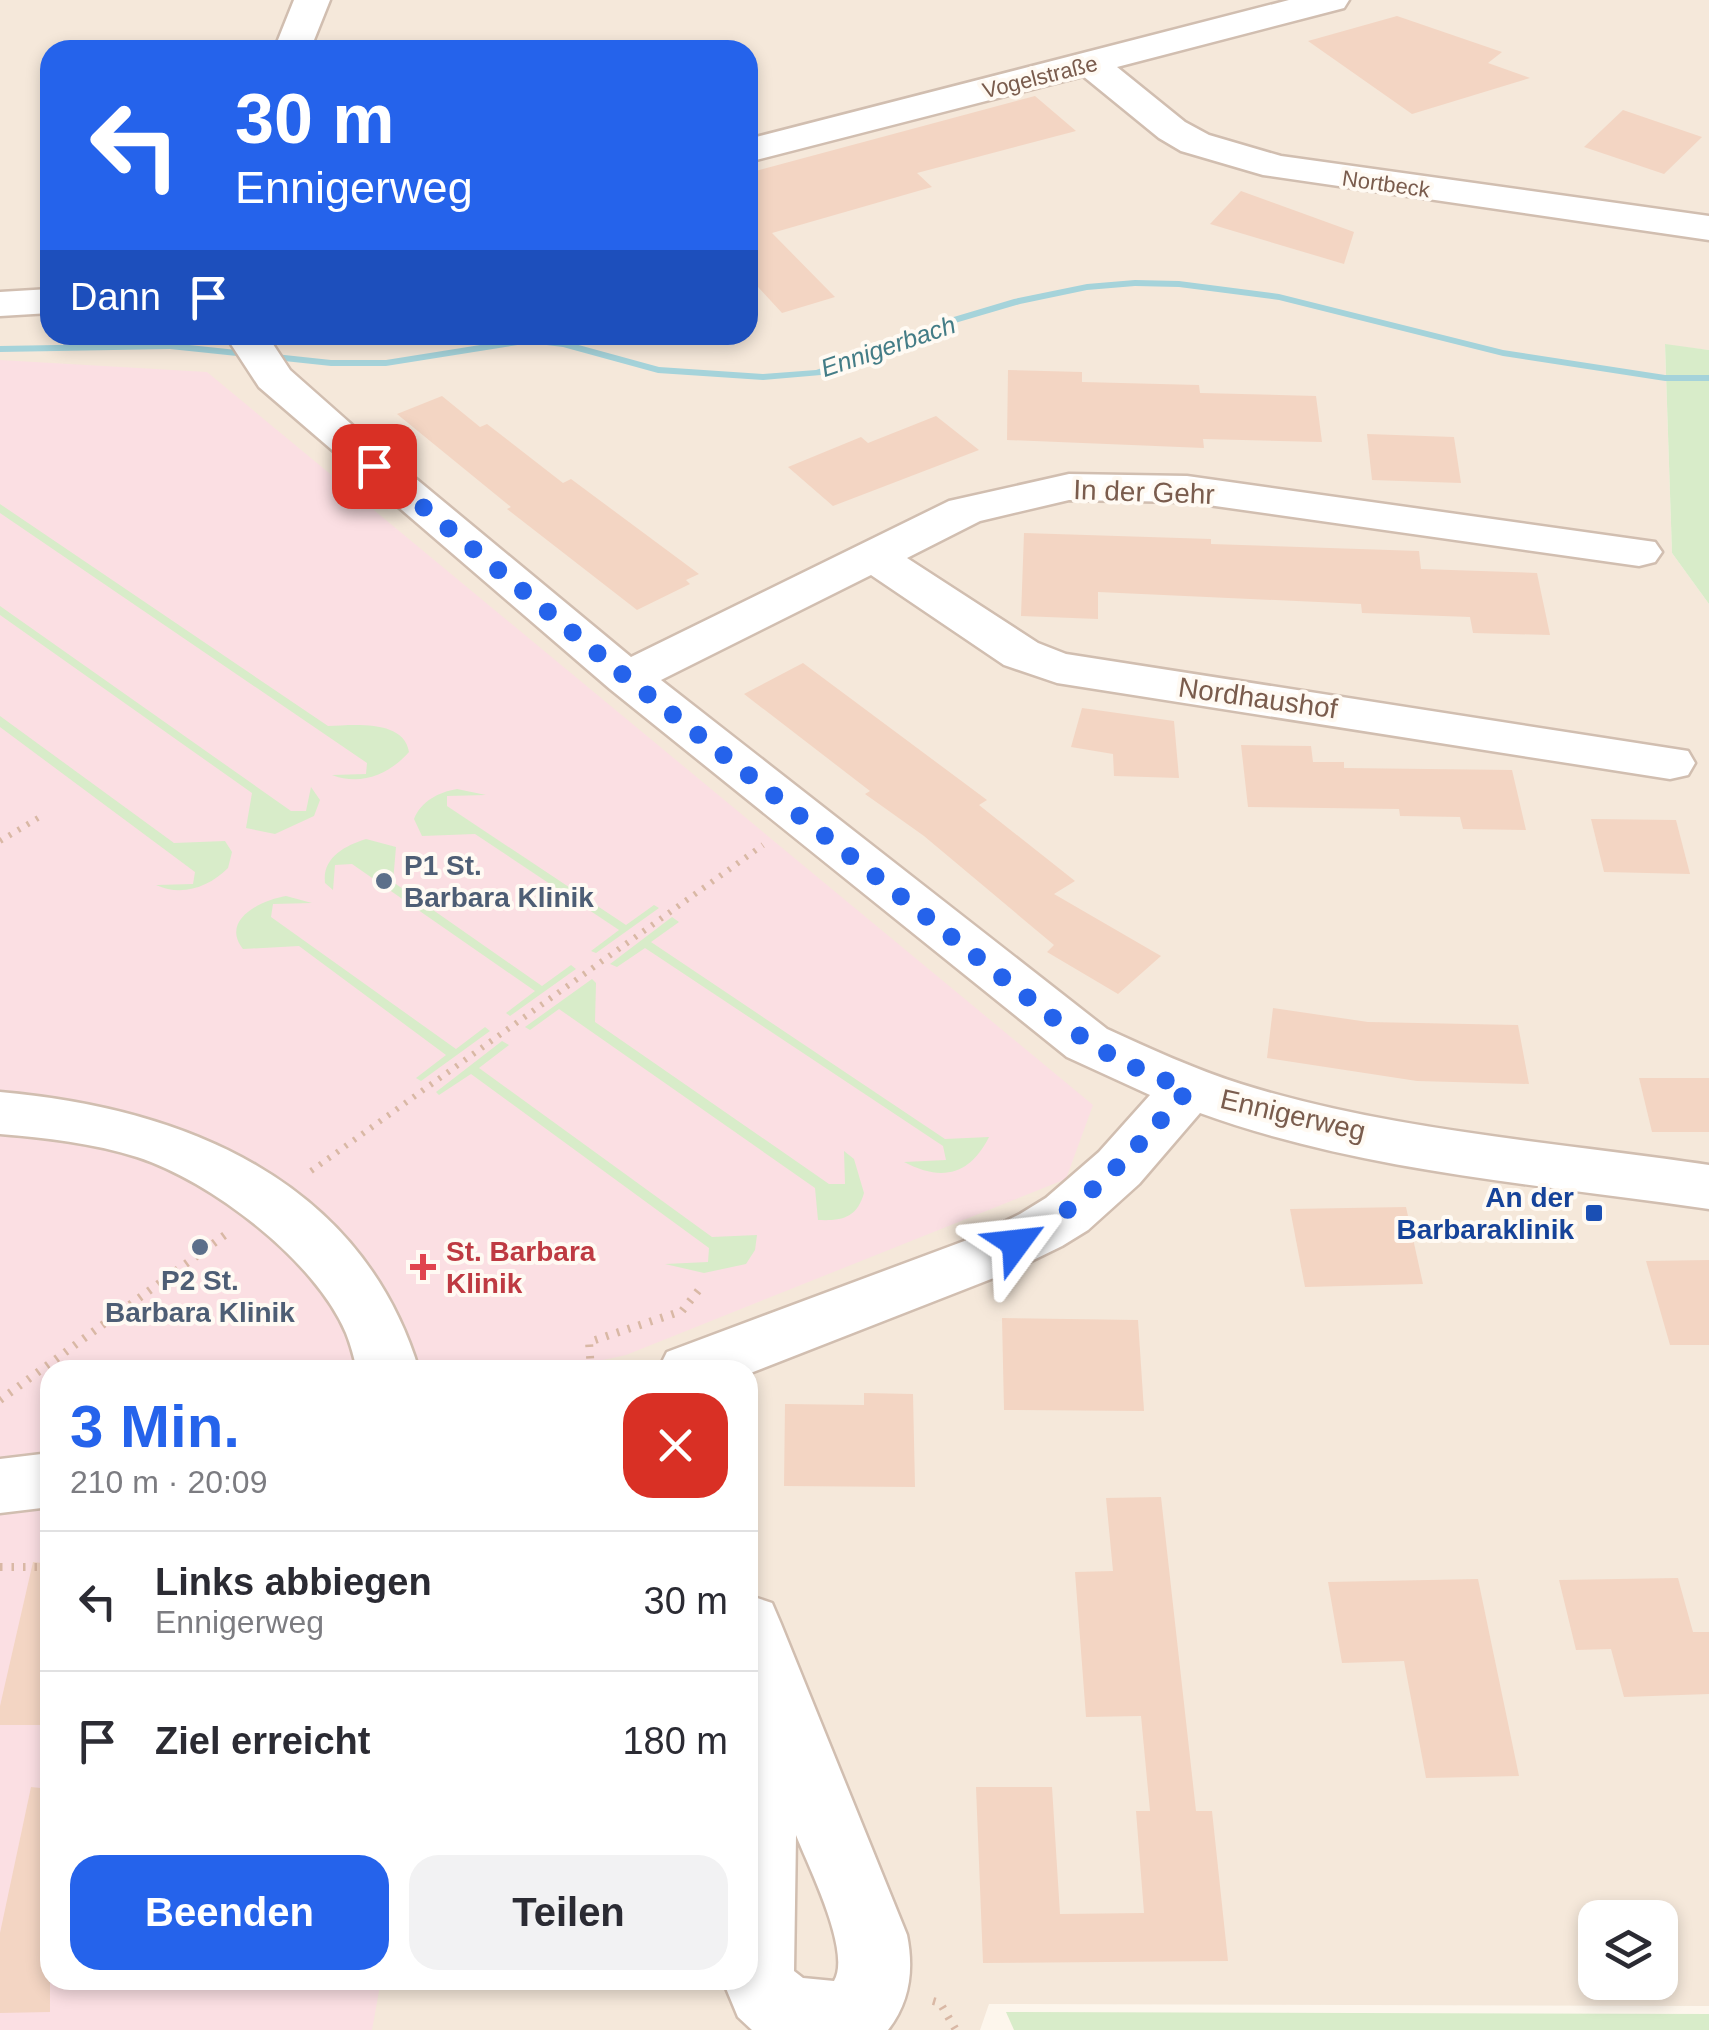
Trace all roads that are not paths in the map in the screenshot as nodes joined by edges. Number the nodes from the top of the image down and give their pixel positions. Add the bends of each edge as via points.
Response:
1 (312, 0) edge
2 (1331, 0) edge
3 (296, 40) edge
4 (1090, 64) junction
5 (758, 148) edge
6 (1709, 228) edge
7 (40, 302) edge
8 (0, 304) edge
9 (256, 351) edge
10 (1639, 552) dead end
11 (875, 556) junction
12 (627, 678) junction
13 (1670, 762) dead end
14 (1188, 1090) junction
15 (0, 1113) edge
16 (1709, 1187) edge
17 (385, 1360) edge
18 (715, 1360) edge
19 (40, 1481) edge
20 (0, 1486) edge

1 - 3 street
2 - 4 street, Vogelstraße
4 - 5 street, Vogelstraße
4 - 6 street, Nortbeck via 1172,130 1208,148 1277,167
7 - 8 street
9 - 12 street, Ennigerweg via 352,448
10 - 11 street, In der Gehr via 1187,489 1114,485 1069,487 964,510
11 - 12 street, In der Gehr
11 - 13 street, Nordhaushof via 1021,654 1057,668
12 - 14 street, Ennigerweg via 1057,1021 1118,1060
14 - 16 street, Ennigerweg via 1294,1120
14 - 18 street via 1119,1168 1041,1230
15 - 17 street via 109,1128 180,1151 269,1203 334,1267 372,1322
19 - 20 street

